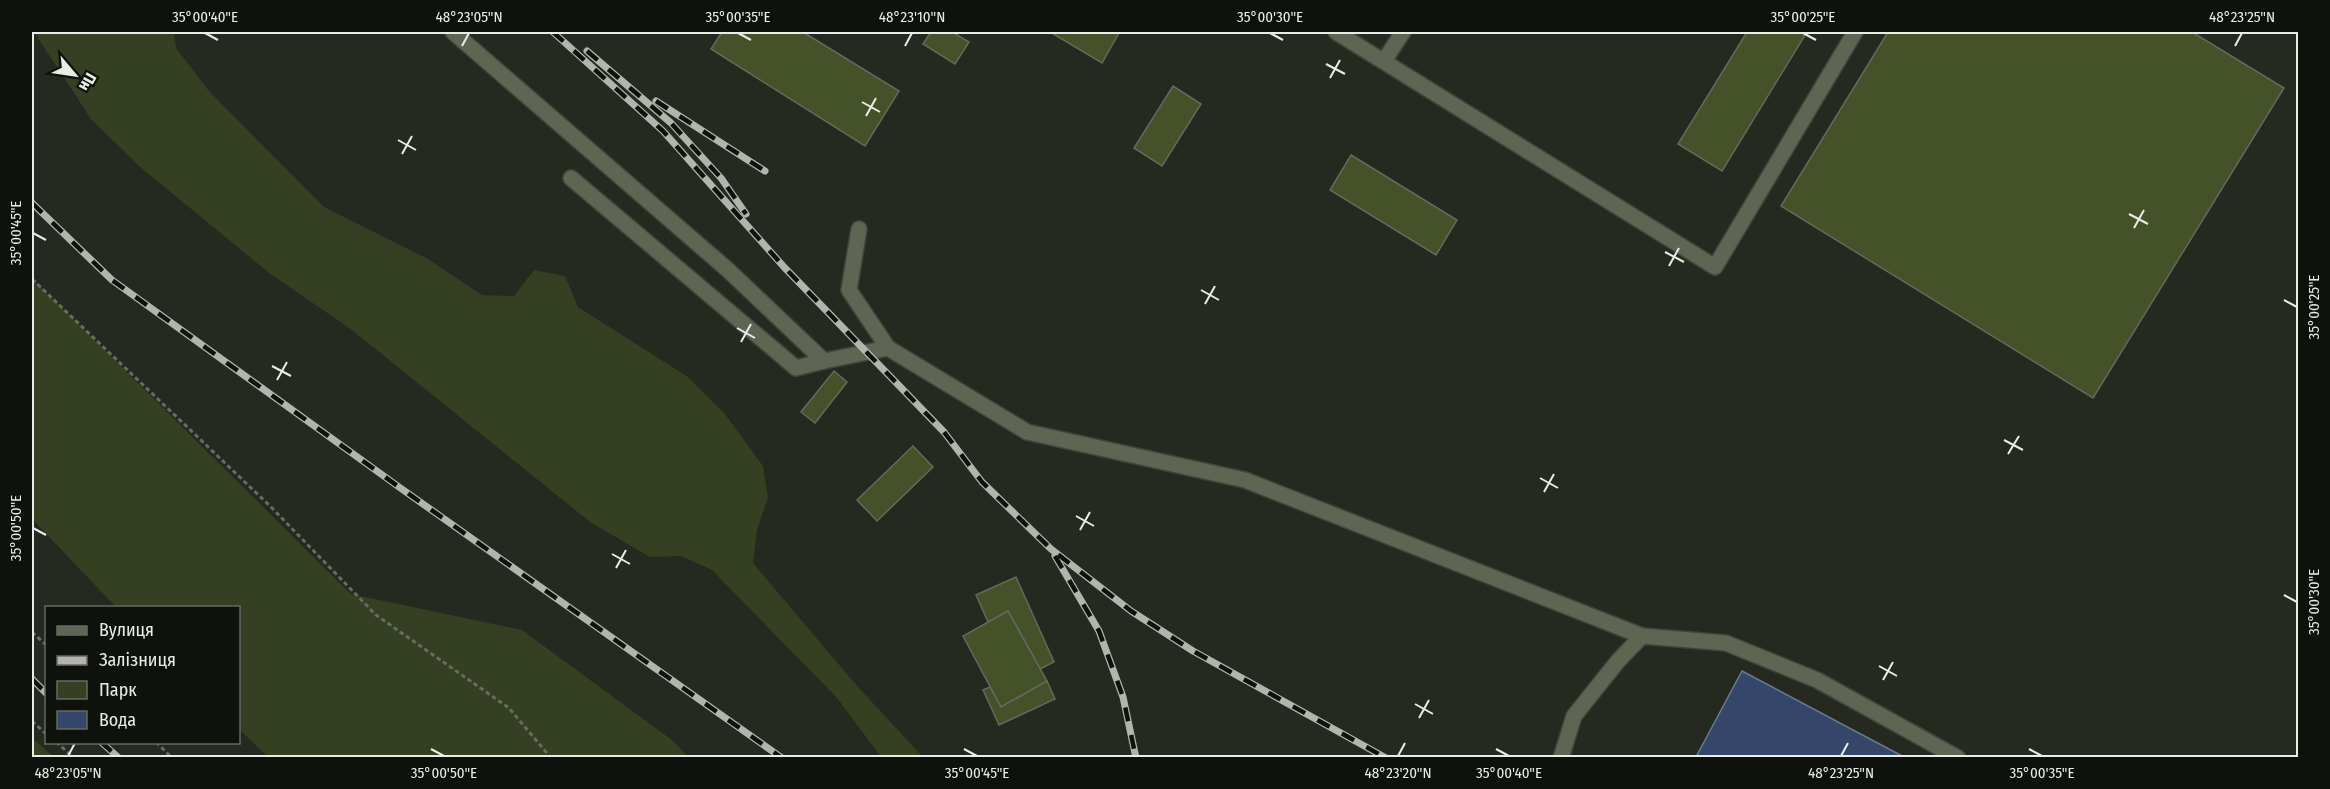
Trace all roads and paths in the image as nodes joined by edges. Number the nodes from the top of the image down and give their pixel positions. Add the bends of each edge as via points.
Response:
1 (453, 32) edge
2 (1336, 32) edge
3 (1403, 32) edge
4 (1855, 32) edge
5 (1384, 61) junction
6 (571, 178) dead end
7 (859, 229) dead end
8 (32, 279) edge
9 (888, 348) junction
10 (824, 361) junction
11 (32, 632) edge
12 (1642, 636) junction
13 (45, 644) edge
14 (32, 722) edge
15 (45, 733) edge
16 (58, 744) edge
17 (158, 744) edge
18 (74, 758) edge
19 (172, 758) edge
20 (551, 758) edge
21 (1561, 758) edge
22 (1958, 758) edge

1 - 10 lane via 728,270
2 - 5 lane
3 - 5 lane
4 - 5 lane via 1715,267
6 - 10 lane via 796,368
7 - 9 lane via 849,290
8 - 20 path via 269,505 376,615 509,708
9 - 10 lane
9 - 12 lane via 1027,432 1245,480
11 - 13 path
12 - 21 lane via 1574,716
12 - 22 lane via 1726,643 1816,680
14 - 15 path
16 - 18 path
17 - 19 path

